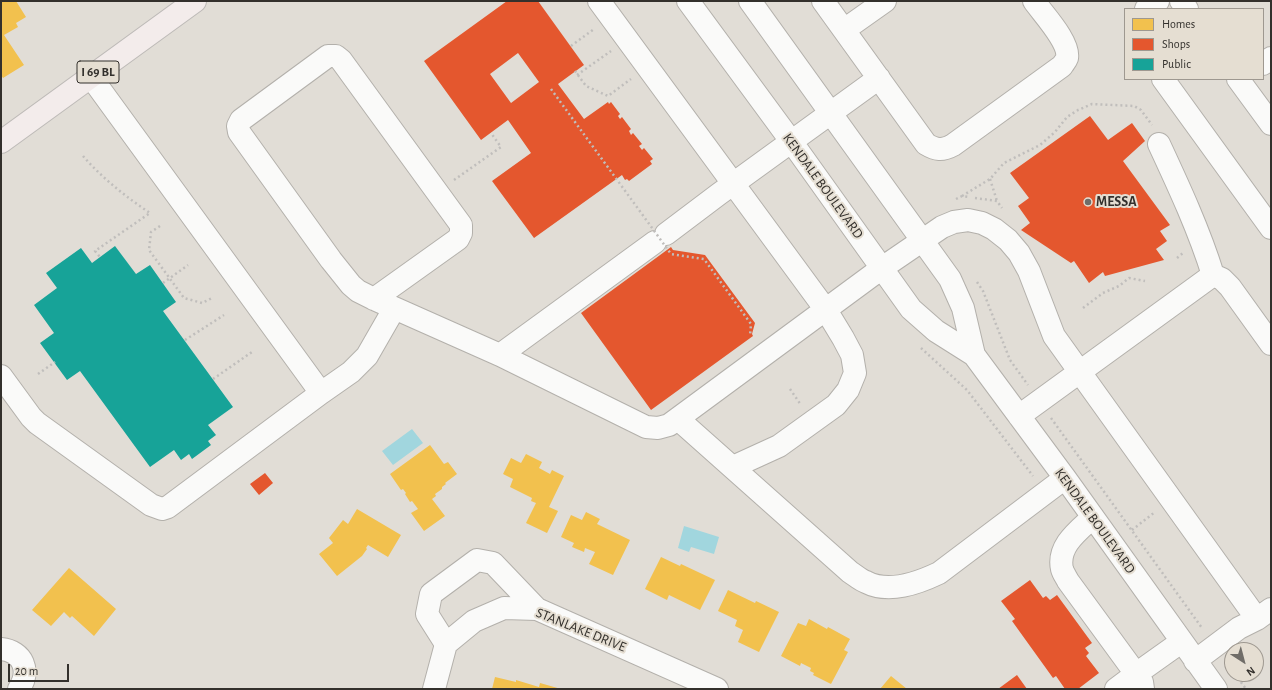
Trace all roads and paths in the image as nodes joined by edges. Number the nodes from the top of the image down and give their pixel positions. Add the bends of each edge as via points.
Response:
1 (195, 1) edge
2 (599, 1) edge
3 (688, 1) edge
4 (750, 1) edge
5 (823, 1) edge
6 (884, 1) edge
7 (1034, 1) edge
8 (1158, 1) edge
9 (1148, 8) edge
10 (844, 30) junction
11 (591, 31) dead end
12 (571, 46) dead end
13 (603, 56) dead end
14 (575, 72) dead end
15 (578, 75) junction
16 (636, 75) dead end
17 (91, 77) junction
18 (879, 78) junction
19 (1164, 80) edge
20 (1240, 80) edge
21 (551, 89) dead end
22 (831, 112) junction
23 (1271, 124) edge
24 (491, 133) dead end
25 (1157, 136) joint
26 (791, 141) junction
27 (1, 142) edge
28 (83, 156) dead end
29 (990, 179) junction
30 (733, 184) junction
31 (437, 192) junction
32 (962, 196) dead end
33 (997, 201) dead end
34 (160, 226) dead end
35 (1271, 228) edge
36 (923, 241) junction
37 (100, 257) dead end
38 (188, 265) dead end
39 (882, 268) junction
40 (1213, 275) junction
41 (170, 278) junction
42 (1145, 281) dead end
43 (163, 283) dead end
44 (212, 298) dead end
45 (374, 299) junction
46 (1083, 308) dead end
47 (394, 309) junction
48 (826, 310) junction
49 (224, 315) dead end
50 (750, 336) dead end
51 (185, 340) dead end
52 (1271, 344) edge
53 (252, 352) dead end
54 (500, 354) junction
55 (974, 355) junction
56 (54, 362) dead end
57 (1080, 371) junction
58 (38, 374) dead end
59 (1, 376) edge
60 (213, 379) dead end
61 (790, 389) dead end
62 (321, 393) junction
63 (802, 406) dead end
64 (1019, 416) junction
65 (678, 419) junction
66 (733, 467) junction
67 (1065, 478) junction
68 (1172, 500) junction
69 (1093, 517) junction
70 (1132, 530) dead end
71 (537, 609) junction
72 (1264, 614) edge
73 (1181, 642) junction
74 (446, 644) junction
75 (1, 649) edge
76 (1195, 661) junction
77 (1140, 682) edge
78 (19, 689) edge
79 (434, 689) edge
80 (717, 689) edge
81 (1116, 689) edge
82 (1216, 689) edge

1 - 17 main road, I 69 BL
2 - 30 street
3 - 26 street, KENDALE BOULEVARD
4 - 22 street, KENDALE BOULEVARD
5 - 10 street
6 - 10 street
7 - 18 street via 1062,40 1067,59 1062,66 945,149 939,150 926,144
8 - 9 street
10 - 18 street
11 - 12 path
13 - 15 path
14 - 15 path
15 - 16 path via 586,86 608,96
17 - 27 main road, I 69 BL
17 - 62 street
18 - 22 street
19 - 35 street
20 - 23 street
21 - 50 path, bridge via 671,254 704,259 751,324
22 - 26 street
22 - 36 street, KENDALE BOULEVARD
24 - 31 path via 501,146
25 - 29 path via 1141,110 1134,106 1092,104 1067,117 1040,145 1004,163
25 - 40 street via 1202,240
26 - 30 street
26 - 39 street, KENDALE BOULEVARD
28 - 37 path via 94,169 150,213 95,251
29 - 32 path
29 - 33 path
30 - 48 street
30 - 54 street
31 - 45 street via 461,225 458,239
31 - 45 street via 336,56 328,56 241,120 239,132 350,285
34 - 41 path via 151,232 149,250
36 - 39 street
36 - 55 street, KENDALE BOULEVARD via 950,279 963,308
36 - 57 street via 942,227 968,220 994,229 1008,240 1029,271 1054,336
38 - 41 path
39 - 48 street
39 - 55 street, KENDALE BOULEVARD via 910,309 936,331
40 - 52 street via 1230,287
40 - 57 street
41 - 43 path
41 - 44 path via 184,298 202,304
42 - 46 path via 1129,278
45 - 47 street
47 - 54 street
47 - 62 street via 367,356 351,372
48 - 65 street
48 - 66 street via 852,355 854,373 848,390 836,405 780,446
49 - 51 path
53 - 60 path
54 - 65 street via 646,427 658,428
55 - 64 street, KENDALE BOULEVARD
56 - 58 path
57 - 64 street
57 - 68 street
59 - 62 street via 37,423 151,505 162,509
61 - 63 path
64 - 67 street, KENDALE BOULEVARD
65 - 66 street
66 - 67 street via 850,572 867,583 884,587 920,582 939,573
67 - 69 street, KENDALE BOULEVARD
68 - 70 path
68 - 72 street
69 - 73 street, KENDALE BOULEVARD
69 - 77 street via 1065,546 1062,569
71 - 74 street, STANLAKE DRIVE via 504,608 474,621
71 - 74 street via 492,563 477,560 431,594 427,614
71 - 80 street, STANLAKE DRIVE
72 - 76 street via 1239,628
73 - 76 street, KENDALE BOULEVARD
73 - 77 street
74 - 79 street
75 - 78 street via 14,653 24,665 24,682
76 - 82 street, KENDALE BOULEVARD
77 - 81 street

